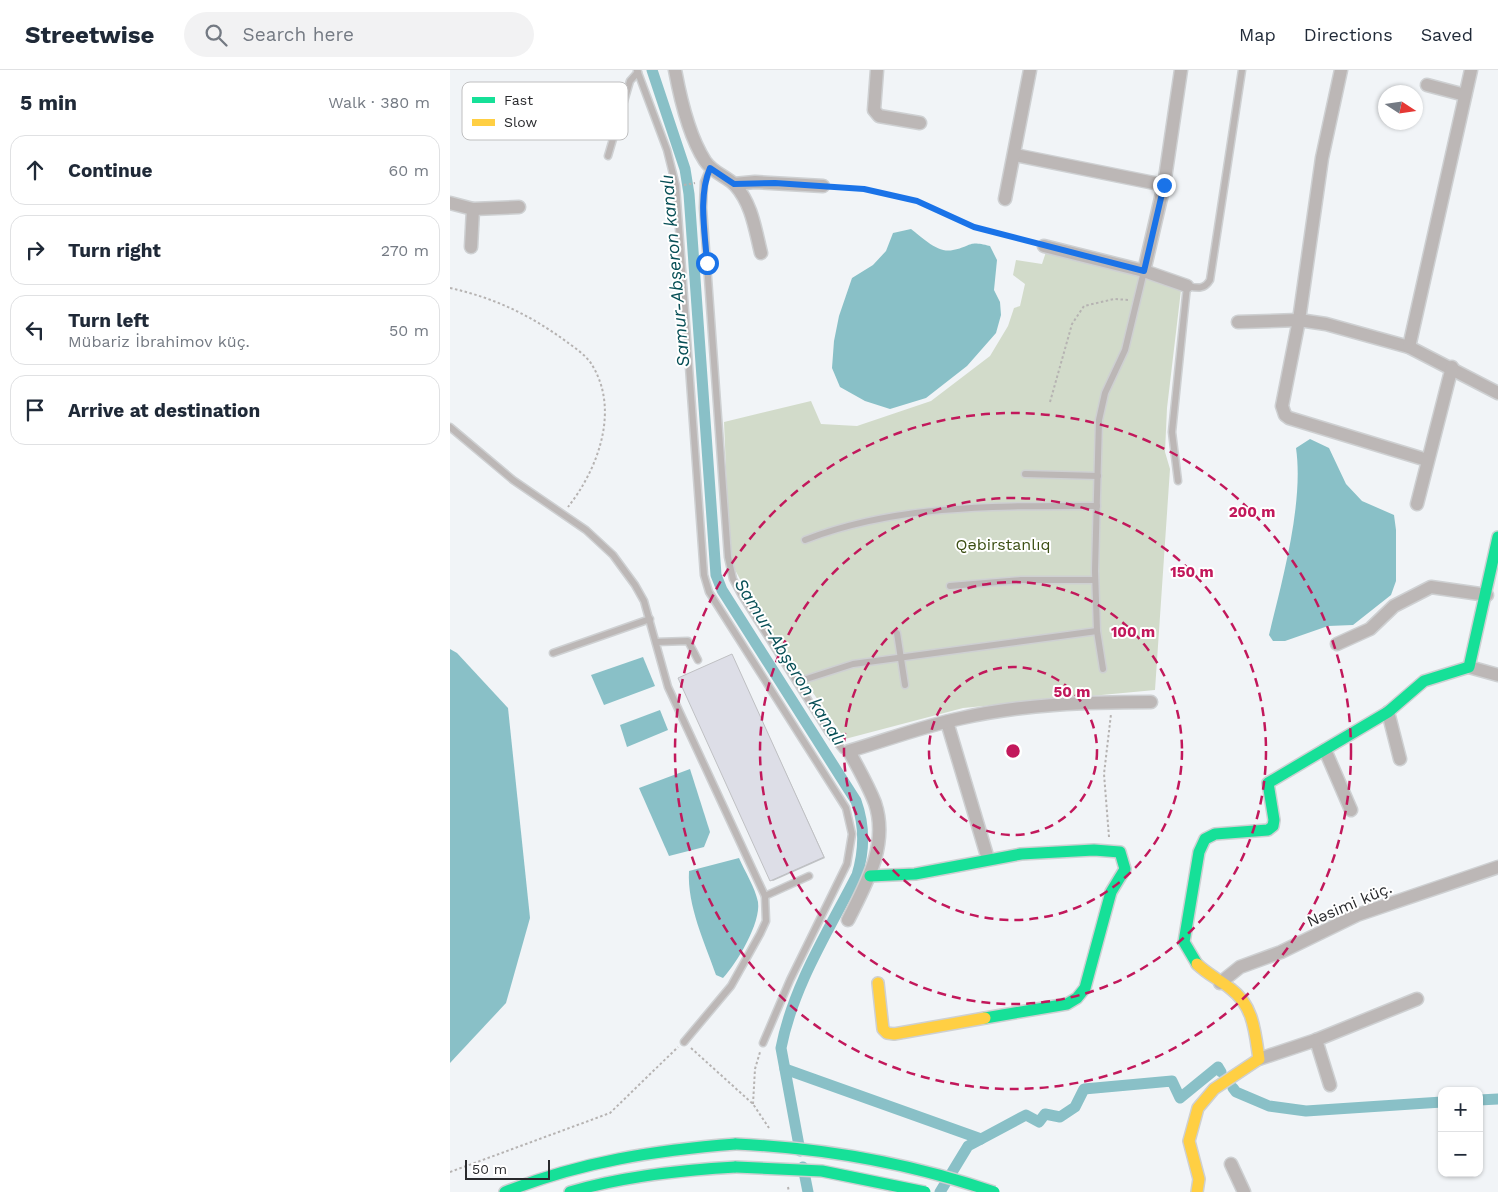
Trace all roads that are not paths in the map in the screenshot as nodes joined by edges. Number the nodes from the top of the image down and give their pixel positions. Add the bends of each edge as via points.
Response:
1 (675, 70) edge
2 (877, 70) edge
3 (1030, 70) edge
4 (1181, 70) edge
5 (1242, 70) edge
6 (1341, 70) edge
7 (1471, 70) edge
8 (638, 71) edge
9 (1427, 85) dead end
10 (628, 88) edge
11 (1465, 95) junction
12 (920, 123) dead end
13 (613, 140) edge
14 (1015, 155) junction
15 (608, 156) dead end
16 (710, 168) junction
17 (734, 184) junction
18 (1164, 185) junction
19 (823, 186) road end
20 (1005, 199) dead end
21 (450, 204) edge
22 (518, 207) dead end
23 (473, 209) junction
24 (1044, 246) road end
25 (471, 247) dead end
26 (761, 253) dead end
27 (1144, 271) junction
28 (1187, 286) junction
29 (1299, 320) junction
30 (1238, 322) dead end
31 (1409, 347) junction
32 (1452, 368) junction
33 (1498, 393) edge
34 (450, 427) edge
35 (1427, 460) junction
36 (1024, 474) dead end
37 (1098, 476) junction
38 (1178, 481) dead end
39 (1417, 504) dead end
40 (1097, 506) junction
41 (1498, 537) edge
42 (805, 540) dead end
43 (1095, 580) junction
44 (950, 586) dead end
45 (1487, 595) junction
46 (650, 619) junction
47 (1097, 631) junction
48 (897, 633) dead end
49 (656, 642) junction
50 (1337, 644) dead end
51 (553, 653) dead end
52 (901, 659) junction
53 (698, 660) dead end
54 (1469, 667) junction
55 (1103, 669) dead end
56 (1498, 675) edge
57 (797, 682) junction
58 (905, 685) dead end
59 (1151, 702) dead end
60 (1388, 712) junction
61 (948, 722) junction
62 (1325, 750) junction
63 (849, 752) junction
64 (1400, 760) dead end
65 (1351, 810) dead end
66 (988, 859) junction
67 (1498, 867) edge
68 (809, 876) dead end
69 (870, 876) junction
70 (765, 896) junction
71 (848, 920) dead end
72 (878, 983) dead end
73 (1220, 983) junction
74 (1417, 999) dead end
75 (1316, 1040) junction
76 (684, 1042) road end
77 (763, 1043) road end
78 (1259, 1059) junction
79 (1330, 1085) dead end
80 (1231, 1164) dead end
81 (903, 1186) junction
82 (505, 1192) edge
83 (570, 1192) edge
84 (917, 1192) edge
85 (926, 1192) edge
86 (994, 1192) edge
87 (1196, 1192) edge
88 (1244, 1192) edge

1 - 16 street via 678,90 698,147
2 - 12 street via 874,110 879,116
3 - 14 street
4 - 18 street
5 - 28 lane via 1210,280 1200,288
6 - 29 street via 1322,158
7 - 11 street
8 - 10 lane
8 - 77 lane via 667,150 676,186 704,575 709,592 846,808 852,834 847,864
9 - 11 street
11 - 31 street
13 - 15 lane
14 - 18 street
14 - 20 street
16 - 17 street
16 - 57 lane via 704,182 703,208 728,558 741,594
17 - 19 street
17 - 26 street via 749,206
18 - 27 street
21 - 23 street
22 - 23 street
23 - 25 street
24 - 27 street
27 - 28 street
27 - 37 lane via 1122,359 1105,393 1099,420
28 - 38 lane via 1172,432
29 - 30 street
29 - 31 street via 1326,324
29 - 35 street via 1282,406 1285,414 1289,418
31 - 32 street
32 - 33 street
32 - 35 street
34 - 46 lane via 513,480 586,530 612,555 644,601
35 - 39 street
36 - 37 lane
37 - 40 lane
40 - 42 lane via 986,506 903,514 846,526
40 - 43 lane
41 - 45 main road
43 - 44 lane via 1021,580
43 - 47 lane
45 - 50 street via 1431,587 1394,606 1370,629
45 - 54 main road
46 - 49 lane
46 - 51 lane
47 - 52 lane
47 - 55 lane
48 - 52 lane
49 - 53 lane via 688,642
49 - 70 lane via 668,687
52 - 57 lane via 853,664
52 - 58 lane
54 - 56 street
54 - 60 main road via 1424,681
57 - 63 lane via 838,745
59 - 61 street via 1049,706 975,715
60 - 62 main road
60 - 64 street
61 - 63 street via 896,735
61 - 66 street
62 - 65 street
62 - 73 main road via 1268,783 1266,792 1273,826 1268,830 1215,834 1205,839 1199,852 1184,942 1193,962
63 - 69 street via 875,805 878,846
66 - 69 main road via 910,876
66 - 72 main road via 1053,851 1120,852 1125,869 1111,892 1085,988 1077,998 1066,1004 894,1034 883,1029
67 - 73 street, Nəsimi küç. via 1357,915 1282,952 1240,967
68 - 70 lane
69 - 71 street
70 - 76 lane via 766,921 760,934 731,986
73 - 78 main road via 1242,998 1250,1012
74 - 75 street
75 - 78 street
75 - 79 street
78 - 87 main road via 1214,1090 1198,1108 1189,1141 1199,1179
80 - 88 street
81 - 83 main road, bridge via 822,1171 736,1167 676,1170
81 - 84 main road, bridge
81 - 85 main road, bridge
82 - 86 main road, bridge via 599,1161 675,1148 736,1144 788,1145 851,1153 952,1177

